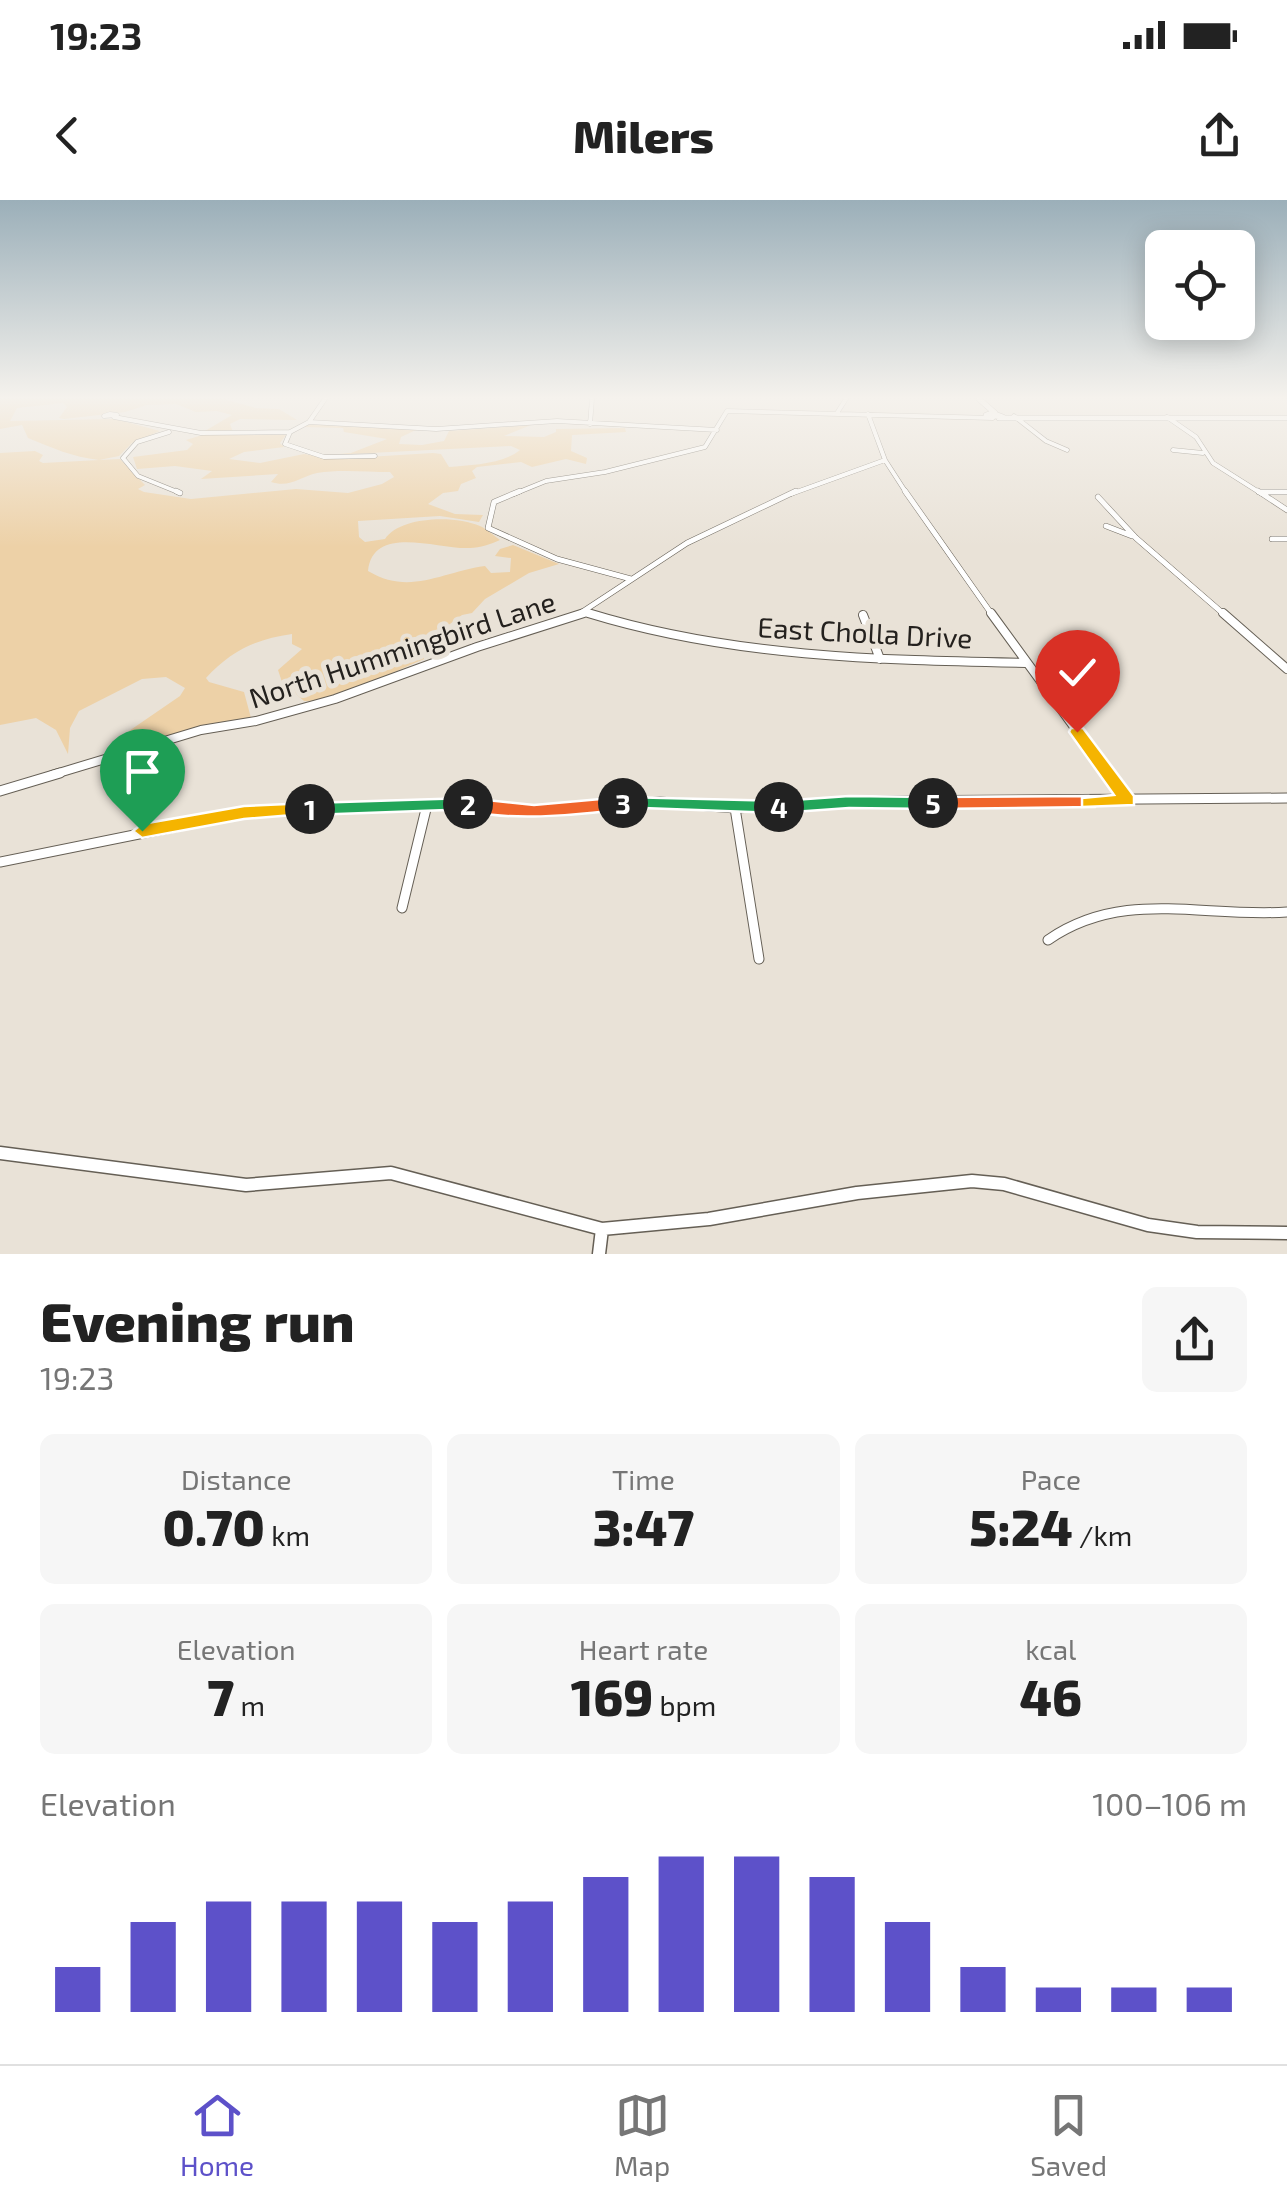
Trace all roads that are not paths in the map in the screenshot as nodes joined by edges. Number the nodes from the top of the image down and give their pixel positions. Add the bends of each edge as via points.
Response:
1 (132, 448) edge
2 (294, 448) edge
3 (702, 448) edge
4 (881, 448) edge
5 (1063, 448) edge
6 (1200, 448) edge
7 (1067, 450) dead end
8 (1173, 450) dead end
9 (1202, 453) junction
10 (374, 456) dead end
11 (886, 460) junction
12 (1259, 492) junction
13 (1287, 492) edge
14 (180, 493) dead end
15 (1098, 497) dead end
16 (1287, 510) edge
17 (1106, 526) dead end
18 (1136, 538) junction
19 (1272, 539) dead end
20 (1287, 539) edge
21 (630, 579) junction
22 (586, 613) junction
23 (863, 615) dead end
24 (880, 660) junction
25 (1026, 663) junction
26 (1287, 669) edge
27 (0, 791) edge
28 (1287, 798) edge
29 (1128, 800) junction
30 (427, 805) junction
31 (735, 808) junction
32 (0, 862) edge
33 (402, 908) dead end
34 (1287, 912) edge
35 (1048, 940) dead end
36 (759, 958) dead end
37 (0, 1153) edge
38 (602, 1229) junction
39 (1287, 1233) edge
40 (599, 1254) edge

1 - 14 street via 123,458 138,476
2 - 10 street via 333,458
3 - 21 street via 546,481 504,496 490,510 488,528 511,542
4 - 11 street
5 - 7 street
6 - 9 street
8 - 9 street
9 - 12 street
11 - 21 street via 741,515
11 - 25 street
12 - 13 street
12 - 16 street
15 - 18 street
17 - 18 street
18 - 26 street
19 - 20 street
21 - 22 street, North Hummingbird Lane
22 - 24 street, East Cholla Drive via 634,630 802,656
22 - 27 street, North Hummingbird Lane via 334,699
23 - 24 street
24 - 25 street, East Cholla Drive
25 - 29 street
28 - 29 street
29 - 31 street
30 - 31 street via 534,812 660,802
30 - 32 street via 244,812
30 - 33 street
31 - 36 street
34 - 35 street via 1126,910 1077,920
37 - 38 street via 246,1185 391,1173
38 - 39 street via 972,1181 1148,1225
38 - 40 street

